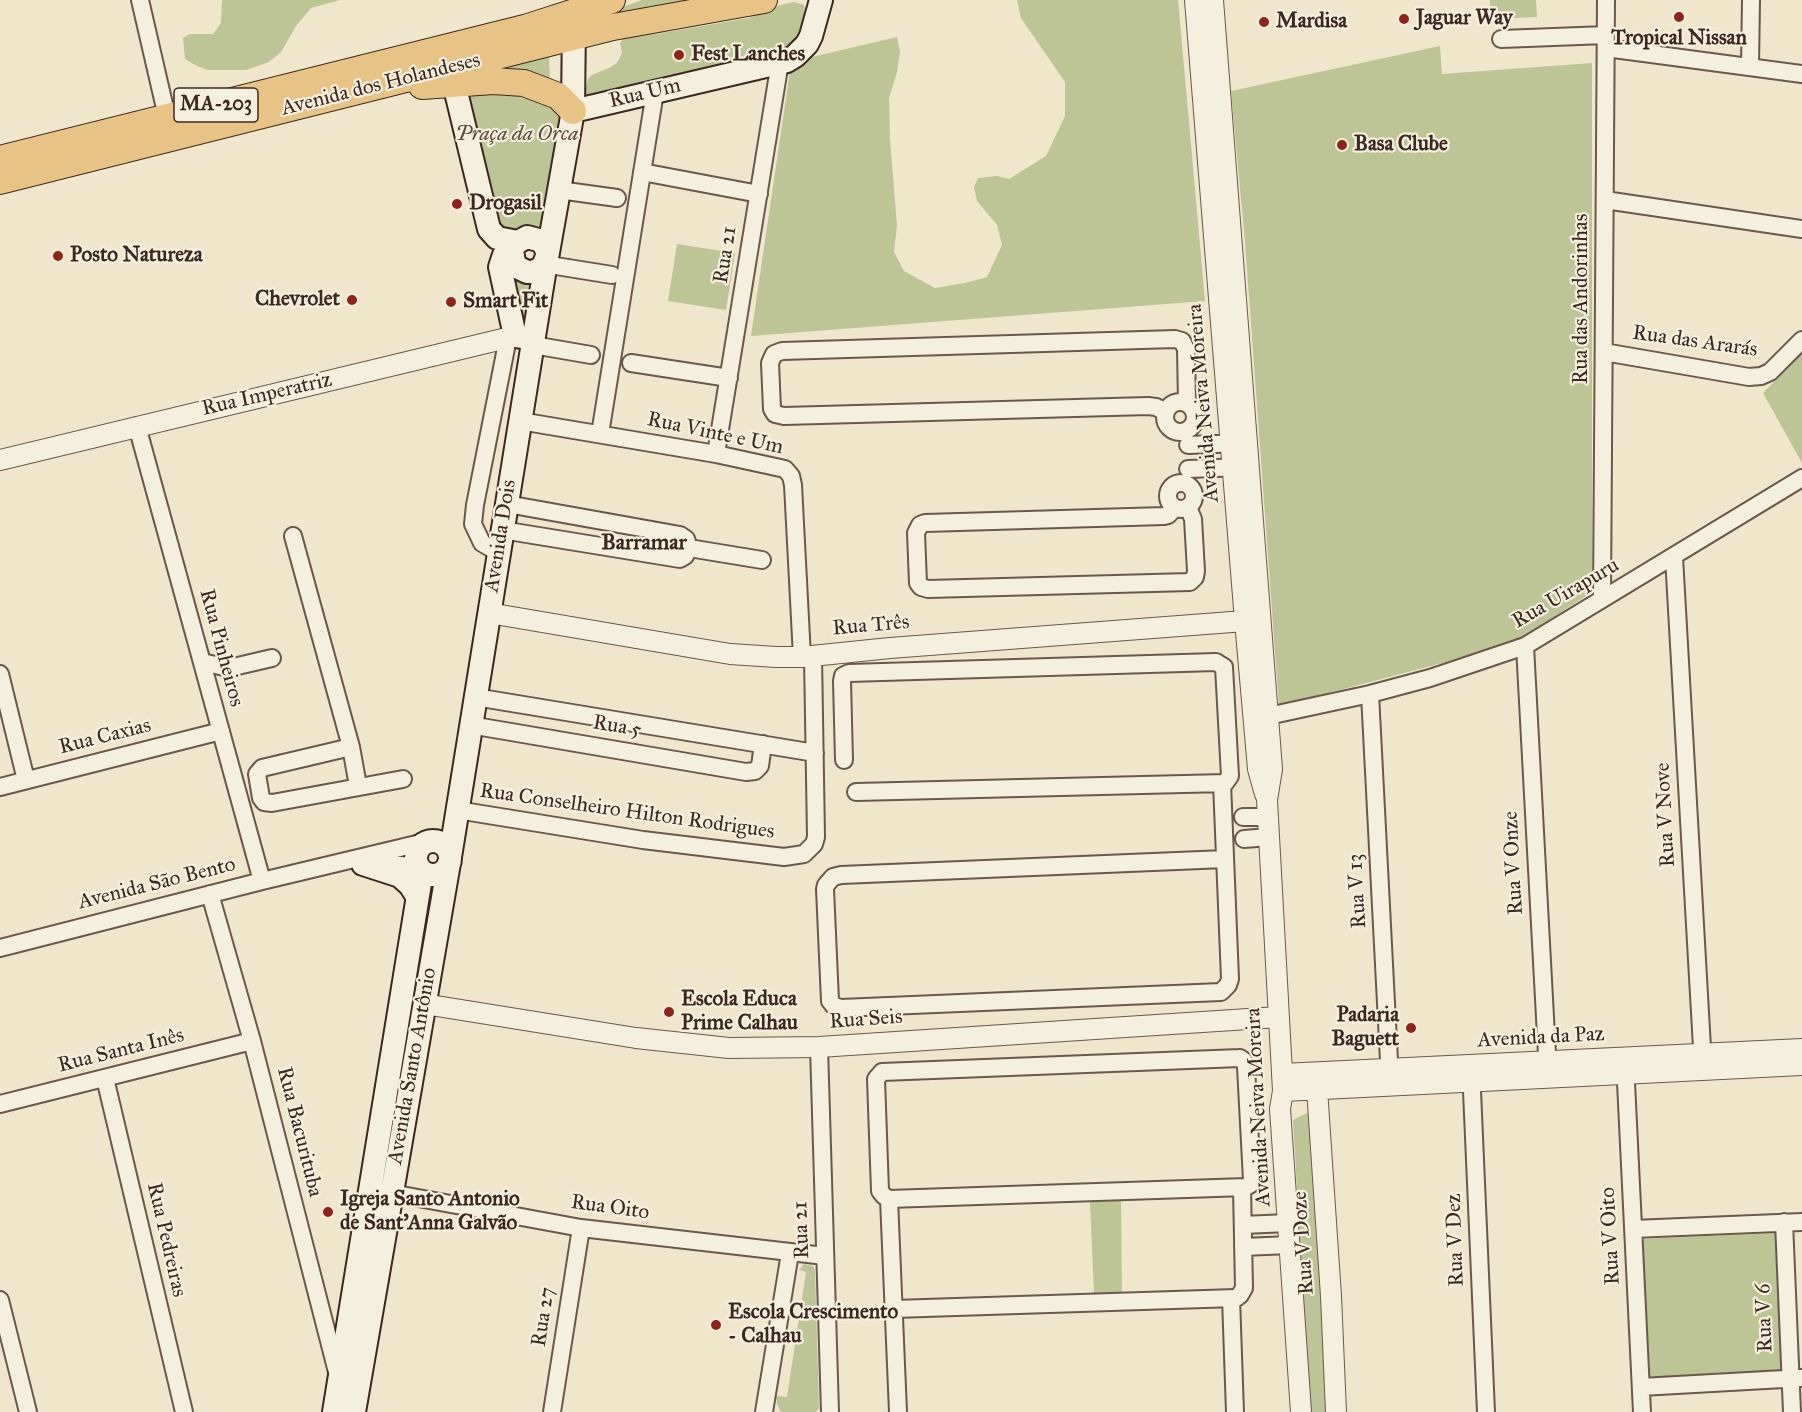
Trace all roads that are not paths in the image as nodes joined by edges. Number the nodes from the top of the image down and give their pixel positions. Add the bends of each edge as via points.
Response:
1 (140, 0) edge
2 (612, 0) edge
3 (764, 0) edge
4 (821, 0) edge
5 (1195, 0) edge
6 (1213, 0) edge
7 (1606, 0) edge
8 (1751, 0) edge
9 (574, 17) edge
10 (1501, 39) dead end
11 (1606, 41) junction
12 (431, 51) junction
13 (780, 62) junction
14 (1750, 67) junction
15 (1802, 74) edge
16 (453, 76) junction
17 (655, 92) junction
18 (573, 111) junction
19 (167, 117) junction
20 (0, 159) edge
21 (642, 172) junction
22 (0, 181) edge
23 (560, 190) junction
24 (759, 194) junction
25 (617, 198) dead end
26 (1605, 200) junction
27 (1802, 229) edge
28 (536, 246) junction
29 (612, 275) dead end
30 (522, 340) junction
31 (1802, 340) edge
32 (1604, 352) junction
33 (591, 355) dead end
34 (631, 363) dead end
35 (729, 378) junction
36 (1187, 403) junction
37 (1166, 412) junction
38 (520, 421) junction
39 (137, 426) junction
40 (600, 434) junction
41 (1187, 438) junction
42 (1239, 443) junction
43 (716, 454) junction
44 (0, 460) edge
45 (1241, 467) junction
46 (1187, 476) junction
47 (1800, 483) edge
48 (507, 504) junction
49 (1182, 508) junction
50 (502, 530) junction
51 (293, 536) dead end
52 (689, 548) junction
53 (499, 553) junction
54 (1674, 557) junction
55 (762, 560) dead end
56 (1602, 598) junction
57 (489, 613) junction
58 (1253, 621) junction
59 (1525, 646) junction
60 (272, 657) dead end
61 (807, 657) junction
62 (202, 662) junction
63 (0, 674) edge
64 (1370, 694) junction
65 (475, 697) junction
66 (1268, 716) junction
67 (470, 725) junction
68 (221, 731) junction
69 (763, 744) junction
70 (351, 747) junction
71 (814, 753) junction
72 (844, 760) dead end
73 (403, 779) dead end
74 (26, 780) junction
75 (1222, 783) junction
76 (358, 786) junction
77 (0, 787) edge
78 (259, 789) junction
79 (856, 792) dead end
80 (238, 794) junction
81 (1267, 808) junction
82 (457, 810) junction
83 (1243, 817) dead end
84 (1269, 837) junction
85 (1244, 839) dead end
86 (428, 842) junction
87 (1225, 859) junction
88 (449, 860) junction
89 (363, 864) junction
90 (326, 866) junction
91 (420, 869) junction
92 (262, 881) junction
93 (210, 894) junction
94 (417, 896) junction
95 (0, 948) edge
96 (424, 1004) junction
97 (1279, 1017) junction
98 (252, 1041) junction
99 (819, 1047) junction
100 (1802, 1050) edge
101 (1703, 1062) junction
102 (1802, 1065) edge
103 (1625, 1066) junction
104 (1548, 1070) junction
105 (1472, 1073) junction
106 (1390, 1077) junction
107 (105, 1078) junction
108 (1313, 1081) junction
109 (1282, 1083) junction
110 (0, 1104) edge
111 (1242, 1188) junction
112 (391, 1193) junction
113 (890, 1199) junction
114 (1784, 1222) junction
115 (1802, 1222) edge
116 (1288, 1223) junction
117 (1243, 1226) junction
118 (581, 1228) junction
119 (1633, 1229) junction
120 (1290, 1245) junction
121 (1243, 1247) junction
122 (790, 1253) junction
123 (825, 1256) junction
124 (1231, 1299) junction
125 (0, 1300) edge
126 (894, 1309) junction
127 (1796, 1378) edge
128 (340, 1381) junction
129 (1641, 1387) junction
130 (828, 1410) edge
131 (28, 1412) edge
132 (184, 1412) edge
133 (334, 1412) edge
134 (354, 1412) edge
135 (552, 1412) edge
136 (764, 1412) edge
137 (898, 1412) edge
138 (1235, 1412) edge
139 (1301, 1412) edge
140 (1336, 1412) edge
141 (1486, 1412) edge
142 (1642, 1412) edge
143 (1792, 1412) edge

1 - 19 street
2 - 9 main road, Avenida dos Holandeses / MA-203
3 - 9 main road via 614,27
4 - 13 main road, Rua Um via 807,44 795,56
5 - 42 street, Avenida Neiva Moreira
6 - 42 street, Avenida Neiva Moreira
7 - 11 street, Rua das Andorinhas
8 - 14 street
9 - 12 main road, Avenida dos Holandeses / MA-203
9 - 16 main road, Avenida dos Holandeses / MA-203
9 - 18 main road, Avenida Dois
10 - 11 street
11 - 14 street
11 - 26 street, Rua das Andorinhas
12 - 16 main road
12 - 19 main road, Avenida dos Holandeses / MA-203
13 - 17 main road, Rua Um
13 - 24 street, Rua 21
14 - 15 street
16 - 18 main road via 524,83 558,96
16 - 22 main road, Avenida dos Holandeses / MA-203 via 379,86
16 - 28 main road via 489,229 497,237
17 - 18 main road, Rua Um
17 - 21 street
18 - 23 main road, Avenida Dois
19 - 20 main road, Avenida dos Holandeses / MA-203
21 - 24 street
21 - 40 street
23 - 25 street
23 - 28 main road, Avenida Dois
24 - 35 street, Rua 21
26 - 27 street
26 - 32 street, Rua das Andorinhas
28 - 29 street via 556,266
28 - 30 main road, Avenida Dois
28 - 30 main road via 501,259 500,270
30 - 33 street
30 - 38 main road, Avenida Dois
30 - 39 street, Rua Imperatriz
30 - 53 street via 475,505 473,524 477,537
31 - 32 street, Rua das Ararás via 1761,376
32 - 56 street, Rua das Andorinhas
34 - 35 street
35 - 43 street, Rua 21
36 - 37 street via 1172,404
36 - 37 street via 1186,349 1182,341 1175,339 782,351 774,354 770,363 772,409 784,416 1148,406
36 - 41 street via 1196,419
37 - 41 street via 1168,426
38 - 40 street, Rua Vinte e Um
38 - 48 main road, Avenida Dois
39 - 44 street, Rua Imperatriz
39 - 62 street, Rua Pinheiros
40 - 43 street, Rua Vinte e Um
41 - 42 street
41 - 46 street
42 - 45 street, Avenida Neiva Moreira
43 - 61 street, Rua Vinte e Um via 773,465 791,476
45 - 46 street
45 - 58 street, Avenida Neiva Moreira
46 - 49 street via 1195,496
47 - 54 street, Rua Uirapuru
48 - 50 main road, Avenida Dois
48 - 52 street via 680,535
49 - 49 street via 1164,516 926,523 916,533 918,583 928,589 1190,582 1196,571 1193,519
50 - 52 street via 680,559
50 - 53 main road, Avenida Dois
51 - 70 street
52 - 55 street
53 - 57 main road, Avenida Dois
54 - 56 street, Rua Uirapuru
54 - 101 street, Rua V Nove
56 - 59 street, Rua Uirapuru
57 - 61 street, Rua Três via 730,654
57 - 65 main road, Avenida Dois
58 - 61 street, Rua Três
58 - 66 street, Avenida Neiva Moreira
58 - 81 street, Avenida Neiva Moreira via 1258,770
59 - 64 street, Rua Uirapuru
59 - 104 street, Rua V Onze
60 - 62 street via 229,668
61 - 71 street, Rua Conselheiro Hilton Rodrigues
62 - 68 street, Rua Pinheiros
63 - 74 street
64 - 66 street, Rua Uirapuru
64 - 106 street, Rua V 13
65 - 67 main road, Avenida Dois
65 - 69 street
66 - 81 street, Avenida Neiva Moreira via 1272,769
67 - 69 street, Rua 5 via 747,772 760,766
67 - 82 main road, Avenida Dois
68 - 74 street, Rua Caxias
68 - 80 street, Rua Pinheiros
69 - 71 street
70 - 76 street
70 - 78 street via 262,768 257,774
71 - 82 street, Rua Conselheiro Hilton Rodrigues via 816,837 810,849 797,856 643,840
72 - 75 street via 842,681 847,674 1216,662 1224,667 1230,776
73 - 76 street
74 - 77 street, Rua Caxias
75 - 79 street
75 - 87 street
76 - 78 street via 272,803 264,802
78 - 80 street
80 - 92 street, Rua Pinheiros
81 - 83 street
81 - 84 street, Avenida Neiva Moreira
82 - 86 main road, Avenida Dois via 447,828
82 - 88 main road, Avenida Dois
84 - 85 street
84 - 97 street, Avenida Neiva Moreira
86 - 88 main road via 436,841 446,847
86 - 90 street, Avenida São Bento
86 - 91 main road via 417,850
87 - 87 street via 832,877 825,885 830,1001 841,1008 1221,992 1230,979
88 - 91 main road via 438,874 426,874
88 - 96 main road, Avenida Santo Antônio
89 - 90 street, Avenida São Bento
89 - 91 street, Avenida São Bento
89 - 94 main road via 400,876
90 - 92 street, Avenida São Bento
91 - 94 main road, Avenida Santo Antônio
92 - 93 street, Avenida São Bento
93 - 95 street, Avenida São Bento
93 - 98 street, Rua Bacurituba
94 - 128 main road, Avenida Santo Antônio
96 - 99 street, Rua Seis via 673,1043 729,1048
96 - 112 main road, Avenida Santo Antônio
97 - 99 street, Rua Seis
97 - 109 street, Avenida Neiva Moreira
98 - 107 street, Rua Santa Inês
98 - 128 street, Rua Bacurituba
99 - 123 street, Rua 21
100 - 101 street, Avenida da Paz
101 - 102 street, Avenida da Paz
101 - 103 street, Avenida da Paz
103 - 104 street, Avenida da Paz
103 - 119 street, Rua V Oito
104 - 105 street, Avenida da Paz
105 - 106 street, Avenida da Paz
105 - 141 street, Rua V Dez
106 - 108 street, Avenida da Paz
107 - 110 street, Rua Santa Inês
107 - 132 street, Rua Pedreiras
108 - 109 street, Avenida da Paz
108 - 140 street, Rua V Doze via 1331,1296
109 - 116 street, Avenida Neiva Moreira via 1280,1109
111 - 113 street
111 - 113 street via 1252,1180 1246,1067 1244,1060 1237,1058 882,1072 876,1079 880,1191
111 - 117 street
112 - 118 street, Rua Oito
112 - 134 main road, Avenida Santo Antônio
113 - 126 street
114 - 115 street
114 - 119 street
114 - 127 street, Rua V 6
116 - 117 street
116 - 120 street, Avenida Neiva Moreira
117 - 121 street
118 - 122 street, Rua Oito
118 - 135 street, Rua 27
119 - 129 street, Rua V Oito
120 - 121 street
120 - 139 street, Avenida Neiva Moreira
121 - 124 street via 1244,1288
122 - 123 street, Rua Oito
122 - 136 street
123 - 130 street, Rua 21
124 - 126 street
124 - 138 street
125 - 131 street
126 - 137 street
127 - 129 street
127 - 143 street, Rua V 6
128 - 133 main road, Avenida Santo Antônio
129 - 142 street, Rua V Oito

